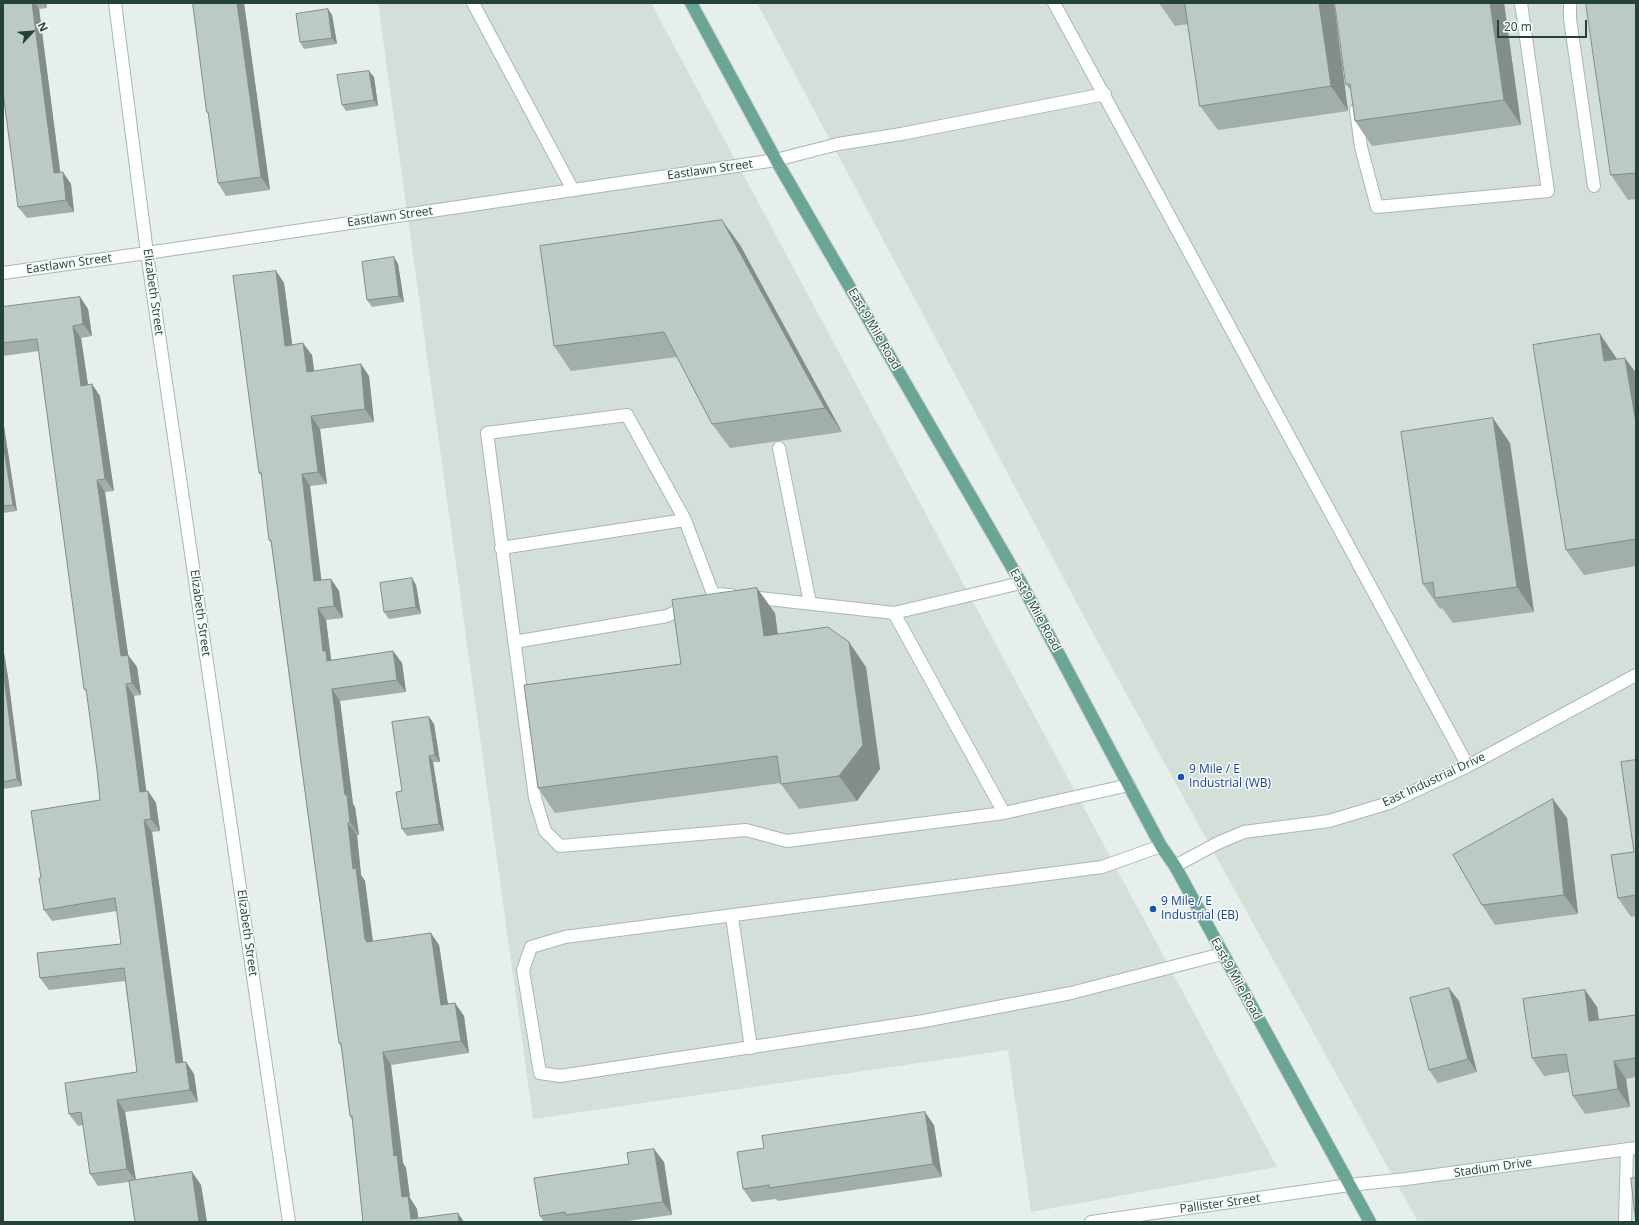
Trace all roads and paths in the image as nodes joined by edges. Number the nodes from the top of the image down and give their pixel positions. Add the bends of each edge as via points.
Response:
1 (115, 3) edge
2 (473, 3) edge
3 (692, 3) edge
4 (1054, 3) edge
5 (1521, 3) edge
6 (1570, 3) edge
7 (1105, 94) junction
8 (1355, 102) edge
9 (776, 160) junction
10 (1594, 186) dead end
11 (573, 190) junction
12 (148, 253) junction
13 (3, 273) edge
14 (779, 448) dead end
15 (685, 520) junction
16 (502, 548) junction
17 (1021, 583) junction
18 (713, 594) junction
19 (810, 603) junction
20 (894, 613) junction
21 (514, 642) junction
22 (1636, 675) edge
23 (1468, 766) junction
24 (1129, 785) junction
25 (1004, 813) junction
26 (1161, 846) junction
27 (1175, 866) junction
28 (732, 917) junction
29 (1222, 954) junction
30 (751, 1048) junction
31 (1631, 1149) edge
32 (1349, 1185) junction
33 (289, 1222) edge
34 (1091, 1222) edge
35 (1370, 1222) edge
36 (1625, 1222) edge

1 - 12 street, Elizabeth Street
2 - 11 street
3 - 9 main road, East 9 Mile Road
4 - 7 street
5 - 8 street via 1548,191 1377,206 1361,147
6 - 10 street via 1570,19
7 - 9 street, Eastlawn Street via 838,144
7 - 23 street
9 - 11 street, Eastlawn Street
9 - 17 main road, East 9 Mile Road
11 - 12 street, Eastlawn Street
12 - 13 street, Eastlawn Street
12 - 33 street, Elizabeth Street
14 - 19 street
15 - 16 street
15 - 16 street via 627,415 487,433
15 - 18 street
16 - 21 street
17 - 20 street
17 - 24 main road, East 9 Mile Road
18 - 19 street
18 - 21 street via 667,616
19 - 20 street
20 - 25 street
21 - 25 street via 535,798 545,832 560,846 746,830 787,842
22 - 23 street, East Industrial Drive
23 - 27 street, East Industrial Drive via 1389,803 1329,821 1244,832
24 - 25 street
24 - 26 main road, East 9 Mile Road
26 - 27 main road, East 9 Mile Road
26 - 28 street via 1102,868
27 - 29 main road, East 9 Mile Road
28 - 30 street
28 - 30 street via 565,937 531,947 523,970 540,1072 560,1076
29 - 30 street via 1071,993 924,1021
29 - 32 main road, East 9 Mile Road
31 - 32 street, Stadium Drive
31 - 36 street
32 - 34 street, Pallister Street
32 - 35 main road, East 9 Mile Road

